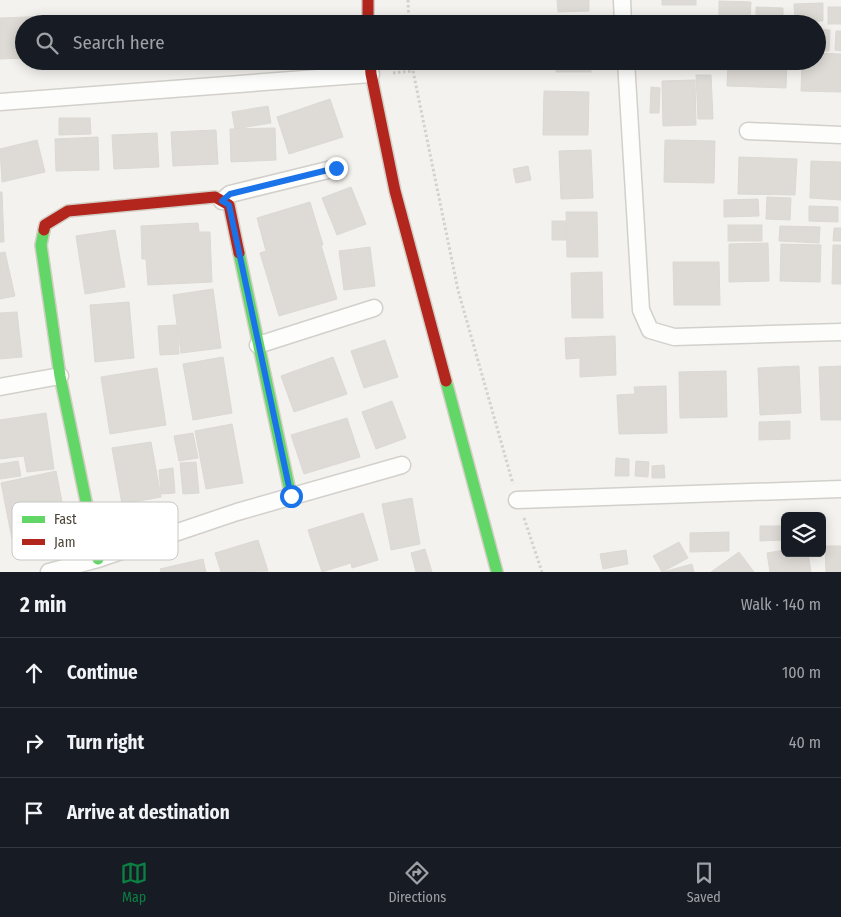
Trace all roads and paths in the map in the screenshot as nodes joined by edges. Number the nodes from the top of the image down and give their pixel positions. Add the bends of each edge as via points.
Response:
1 (368, 0) edge
2 (408, 0) edge
3 (622, 0) edge
4 (368, 15) edge
5 (409, 15) edge
6 (623, 15) edge
7 (348, 70) edge
8 (370, 70) edge
9 (413, 70) edge
10 (627, 70) edge
11 (0, 102) edge
12 (748, 131) dead end
13 (841, 135) edge
14 (336, 168) dead end
15 (222, 201) junction
16 (374, 308) dead end
17 (841, 332) edge
18 (258, 345) junction
19 (60, 376) junction
20 (0, 387) edge
21 (402, 465) dead end
22 (841, 489) edge
23 (291, 496) junction
24 (517, 500) junction
25 (86, 502) edge
26 (178, 532) edge
27 (94, 560) edge
28 (49, 572) edge
29 (497, 572) edge
30 (542, 572) edge

1 - 4 street
2 - 5 path
3 - 6 street
7 - 11 street
8 - 29 street via 395,190
9 - 24 path via 458,290
10 - 17 street via 641,310 650,330 674,337
12 - 13 street
14 - 15 street via 230,194
15 - 18 street via 229,205
15 - 19 street via 215,197 68,211 45,225 41,245
16 - 18 street
18 - 23 street
19 - 20 street
19 - 25 street
21 - 23 street
22 - 24 street
23 - 26 street
24 - 30 path
27 - 28 street

